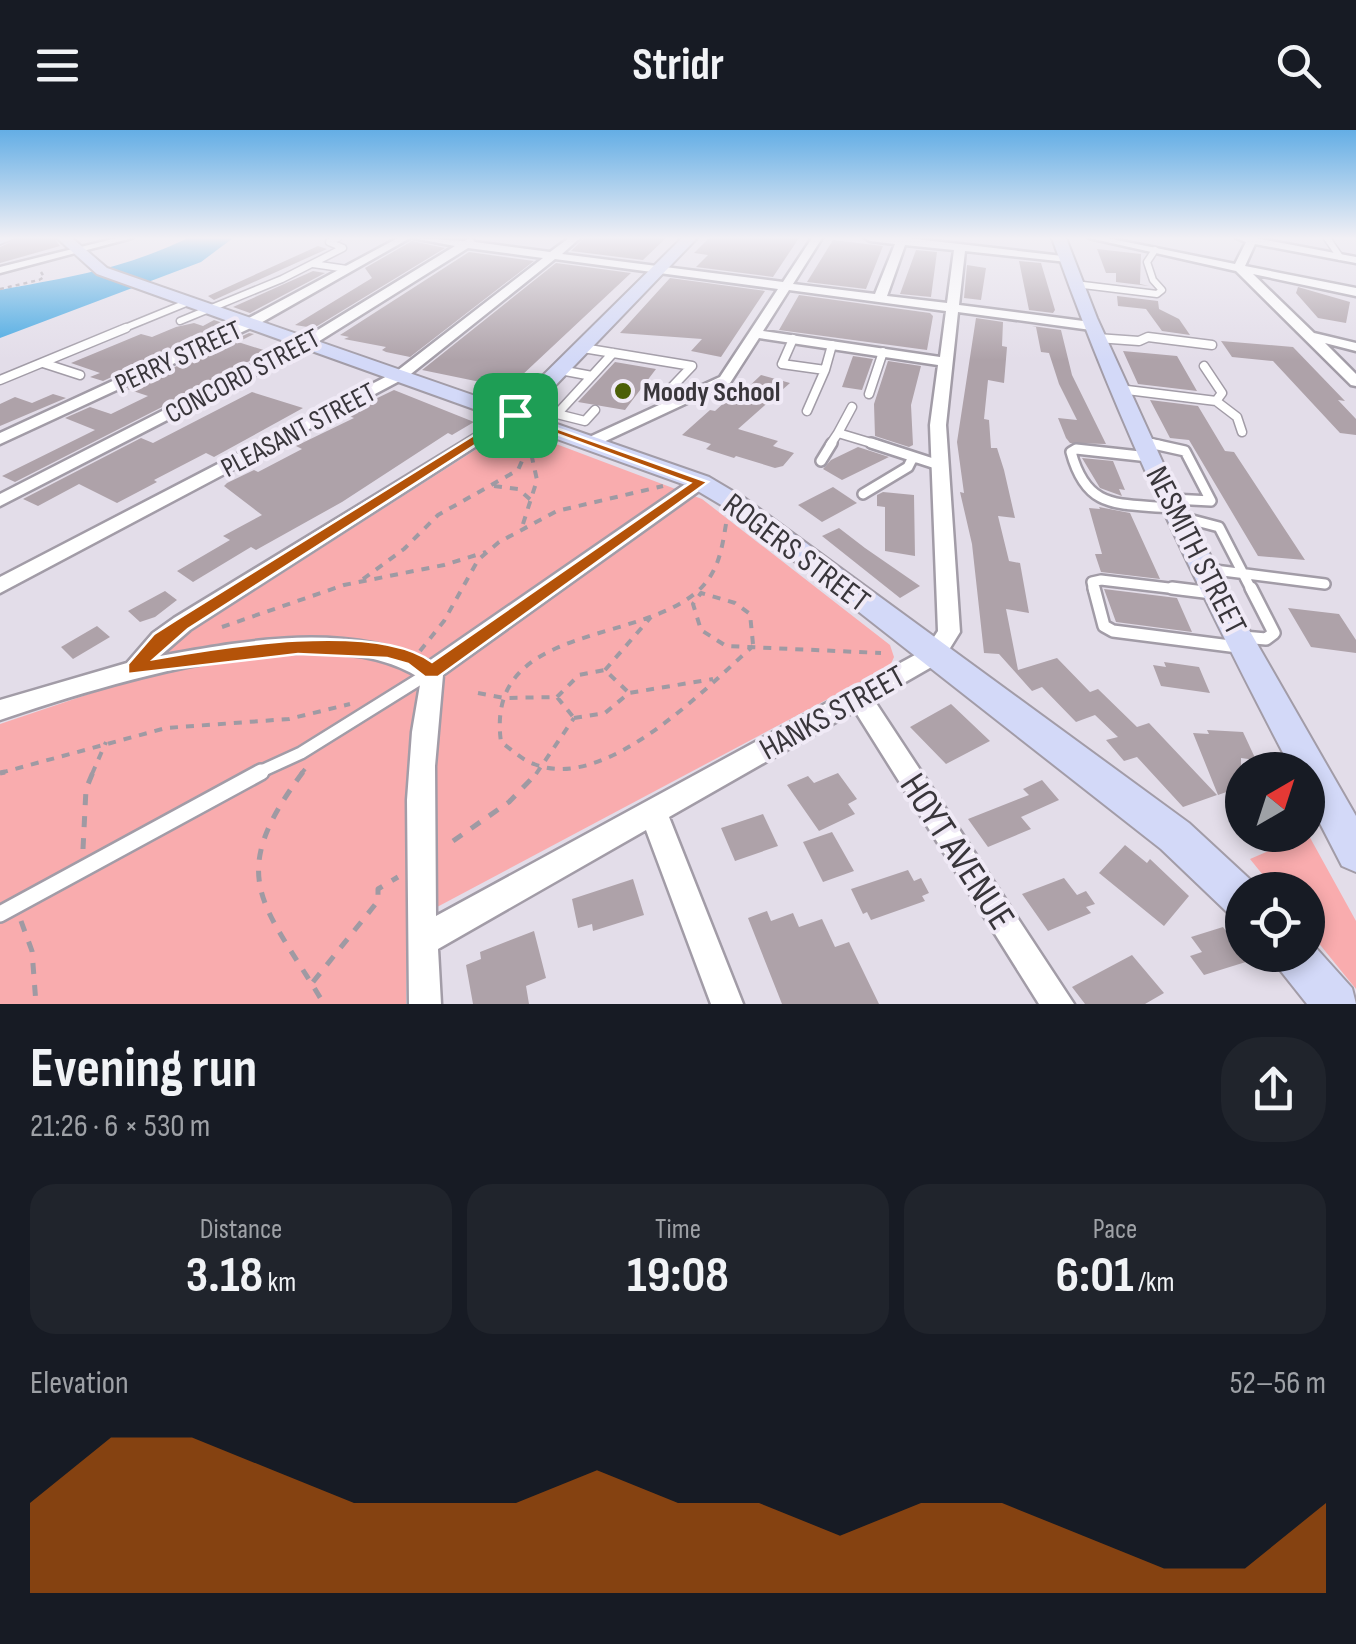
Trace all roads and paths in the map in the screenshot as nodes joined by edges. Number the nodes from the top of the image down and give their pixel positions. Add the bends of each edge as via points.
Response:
1 (37, 279) edge
2 (127, 279) edge
3 (271, 279) edge
4 (330, 279) edge
5 (411, 279) edge
6 (523, 279) edge
7 (650, 279) edge
8 (729, 279) edge
9 (792, 279) edge
10 (887, 279) edge
11 (957, 279) edge
12 (1074, 279) edge
13 (1117, 279) edge
14 (1153, 279) edge
15 (1251, 279) edge
16 (1294, 279) edge
17 (788, 286) junction
18 (0, 288) edge
19 (1356, 292) edge
20 (880, 298) junction
21 (201, 304) junction
22 (954, 307) junction
23 (180, 321) dead end
24 (252, 322) junction
25 (1093, 332) junction
26 (756, 334) junction
27 (1312, 336) junction
28 (793, 339) junction
29 (308, 342) junction
30 (832, 345) junction
31 (1212, 345) dead end
32 (1356, 347) edge
33 (583, 348) junction
34 (882, 352) junction
35 (614, 353) junction
36 (42, 362) junction
37 (944, 362) junction
38 (1204, 366) dead end
39 (560, 370) junction
40 (825, 370) junction
41 (402, 374) junction
42 (80, 375) dead end
43 (592, 376) junction
44 (0, 380) edge
45 (1356, 382) edge
46 (1118, 389) junction
47 (870, 394) dead end
48 (690, 398) junction
49 (1216, 400) junction
50 (852, 407) dead end
51 (596, 410) dead end
52 (807, 411) dead end
53 (518, 424) junction
54 (1242, 432) dead end
55 (838, 433) junction
56 (0, 439) edge
57 (591, 442) junction
58 (1146, 450) junction
59 (531, 453) junction
60 (821, 461) dead end
61 (911, 461) junction
62 (943, 466) junction
63 (688, 484) junction
64 (494, 486) junction
65 (863, 494) dead end
66 (0, 500) edge
67 (532, 501) junction
68 (1175, 508) junction
69 (726, 524) dead end
70 (522, 527) junction
71 (489, 551) junction
72 (1206, 569) junction
73 (1242, 574) junction
74 (359, 582) junction
75 (1325, 584) dead end
76 (0, 586) edge
77 (701, 593) junction
78 (1218, 594) junction
79 (654, 614) junction
80 (222, 627) dead end
81 (1243, 642) junction
82 (753, 646) junction
83 (881, 653) dead end
84 (934, 655) junction
85 (423, 665) junction
86 (134, 669) junction
87 (605, 670) junction
88 (714, 678) junction
89 (478, 693) dead end
90 (629, 693) junction
91 (859, 697) junction
92 (504, 698) junction
93 (557, 698) junction
94 (380, 706) junction
95 (0, 710) edge
96 (574, 718) junction
97 (325, 740) junction
98 (106, 742) junction
99 (547, 766) junction
100 (0, 773) edge
101 (653, 812) junction
102 (453, 841) dead end
103 (1356, 853) edge
104 (420, 864) junction
105 (82, 868) junction
106 (1225, 883) edge
107 (6, 910) edge
108 (422, 941) junction
109 (1309, 972) edge
110 (313, 982) junction
111 (36, 1004) edge
112 (324, 1004) edge
113 (425, 1004) edge
114 (727, 1004) edge
115 (1058, 1004) edge
116 (1336, 1004) edge

1 - 18 path
2 - 21 street, ROGERS STREET
3 - 21 lane
4 - 24 street, PERRY STREET
5 - 29 street, CONCORD STREET
6 - 41 street, PLEASANT STREET
7 - 33 street
8 - 17 street
9 - 17 street
10 - 20 street
11 - 22 street, HANKS STREET
12 - 25 street, NESMITH STREET
13 - 14 lane via 1157,294 1162,290
15 - 27 street
16 - 19 street
17 - 20 street
17 - 26 street
20 - 22 street
21 - 23 lane
21 - 24 street, ROGERS STREET
21 - 36 lane
22 - 25 street
22 - 37 street, HANKS STREET
24 - 29 street, ROGERS STREET
24 - 56 street, PERRY STREET
25 - 31 lane
25 - 46 street, NESMITH STREET
26 - 28 street
26 - 48 street via 724,380
27 - 32 street
27 - 45 street
28 - 30 street
28 - 40 lane via 782,364
29 - 41 street, ROGERS STREET
29 - 66 street, CONCORD STREET
30 - 34 street
30 - 40 lane
33 - 35 lane
33 - 39 street
34 - 37 street
34 - 47 lane
35 - 43 lane
35 - 48 lane via 692,366 672,387
36 - 42 lane
36 - 44 lane
37 - 62 street, HANKS STREET via 938,425
38 - 49 lane via 1222,393
39 - 43 lane
39 - 53 street
40 - 52 lane
41 - 53 street, ROGERS STREET
41 - 76 street, PLEASANT STREET
43 - 51 lane via 557,414 585,421
46 - 49 lane
46 - 58 street, NESMITH STREET
48 - 57 street
49 - 54 lane via 1237,417
50 - 55 lane
53 - 57 street, ROGERS STREET
53 - 59 path
53 - 86 street via 182,624
55 - 60 lane
55 - 61 lane via 871,440
57 - 63 street, ROGERS STREET
58 - 68 street, NESMITH STREET
58 - 68 lane via 1185,451 1211,501
58 - 68 lane via 1071,452 1082,485 1094,494
59 - 64 path
59 - 67 path via 538,469
61 - 62 lane
61 - 65 lane
62 - 84 street, HANKS STREET via 949,632
63 - 70 path via 582,503
63 - 84 street, ROGERS STREET via 737,504
63 - 85 street
64 - 67 path via 518,488
64 - 74 path via 438,515
67 - 70 path
68 - 72 street, NESMITH STREET
68 - 73 lane via 1218,527
69 - 77 path via 722,560
70 - 71 path
71 - 74 path
71 - 85 path via 478,560
72 - 73 lane
72 - 78 street, NESMITH STREET
73 - 75 lane
73 - 81 lane via 1274,633
74 - 80 path
77 - 79 path
77 - 82 path via 750,614
77 - 82 path via 693,604 701,630 726,646
78 - 81 street, NESMITH STREET
78 - 81 lane via 1092,582 1104,626 1114,631
79 - 87 path
79 - 92 path via 548,648
81 - 103 street, NESMITH STREET
82 - 83 path
82 - 88 path
84 - 91 street, HANKS STREET
84 - 106 street, ROGERS STREET via 1175,836
85 - 86 street via 387,652 298,647
85 - 94 lane
85 - 104 street via 436,682 425,712
86 - 95 street
87 - 90 path
87 - 93 path via 579,675
88 - 90 path
88 - 99 path via 621,753 574,767
89 - 92 path
90 - 96 path via 602,717
91 - 101 street, HANKS STREET
91 - 115 street, HOYT AVENUE
92 - 93 path
92 - 99 path via 498,712 501,742 535,766
93 - 96 path
94 - 97 lane
94 - 98 path via 344,704 289,719 194,723
96 - 99 path
97 - 105 lane
97 - 110 path via 273,812 256,875 265,905
98 - 100 path
98 - 105 path via 86,789
99 - 102 path via 501,811
101 - 108 street, HANKS STREET
101 - 114 street
104 - 108 street
104 - 110 path via 378,889 378,900
105 - 107 lane
107 - 111 path via 28,934
108 - 113 street
109 - 116 street
110 - 112 path

